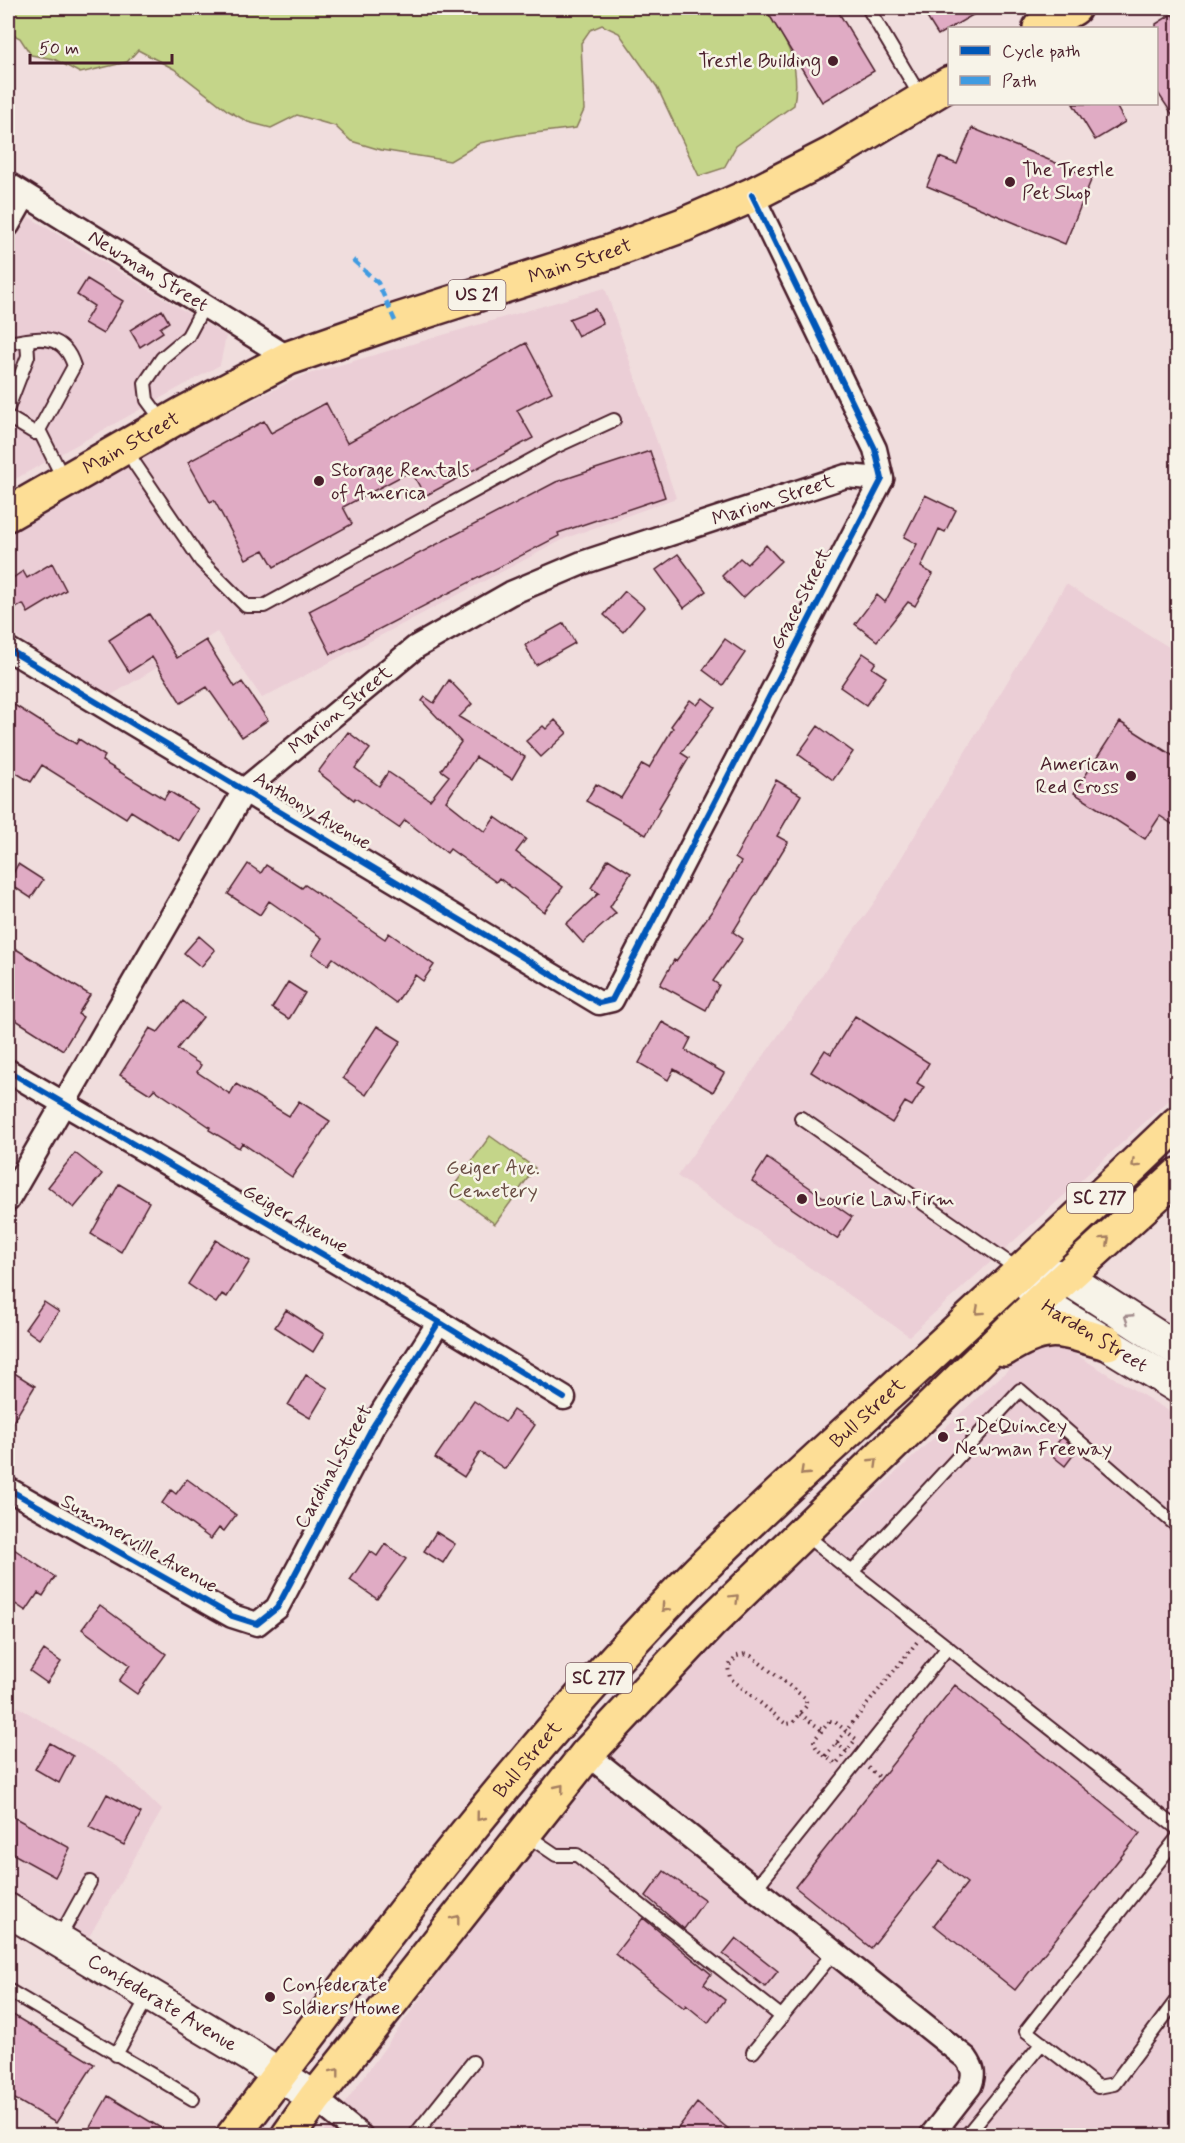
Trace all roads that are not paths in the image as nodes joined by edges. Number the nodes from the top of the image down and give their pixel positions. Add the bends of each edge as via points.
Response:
1 (868, 8) edge
2 (1074, 8) edge
3 (1042, 27) edge
4 (936, 91) edge
5 (16, 189) edge
6 (753, 195) junction
7 (8, 225) edge
8 (204, 306) junction
9 (27, 340) junction
10 (8, 344) edge
11 (289, 358) junction
12 (8, 408) edge
13 (8, 417) edge
14 (614, 420) dead end
15 (165, 424) junction
16 (39, 430) junction
17 (126, 446) junction
18 (882, 479) junction
19 (65, 481) junction
20 (8, 514) edge
21 (8, 649) edge
22 (245, 789) junction
23 (599, 1002) joint
24 (8, 1071) edge
25 (64, 1104) junction
26 (801, 1118) dead end
27 (1178, 1124) edge
28 (1178, 1175) edge
29 (8, 1200) edge
30 (1022, 1272) junction
31 (1065, 1277) junction
32 (1039, 1302) junction
33 (439, 1322) junction
34 (1108, 1343) junction
35 (1178, 1350) edge
36 (967, 1372) junction
37 (1178, 1387) edge
38 (564, 1398) dead end
39 (8, 1489) edge
40 (1178, 1527) edge
41 (802, 1532) junction
42 (852, 1572) junction
43 (257, 1624) joint
44 (948, 1647) junction
45 (587, 1754) junction
46 (1178, 1829) edge
47 (524, 1833) junction
48 (1178, 1837) edge
49 (90, 1882) dead end
50 (755, 1889) junction
51 (8, 1910) edge
52 (58, 1940) junction
53 (834, 1952) junction
54 (8, 1990) edge
55 (149, 1995) junction
56 (1178, 1998) edge
57 (782, 2016) junction
58 (1042, 2043) junction
59 (753, 2052) dead end
60 (116, 2055) junction
61 (473, 2062) dead end
62 (279, 2074) junction
63 (315, 2098) junction
64 (193, 2099) dead end
65 (942, 2132) edge
66 (233, 2136) edge
67 (288, 2136) edge
68 (362, 2136) edge
69 (414, 2136) edge
70 (966, 2136) edge

1 - 4 lane
2 - 3 main road
4 - 6 main road, Main Street / US 21 via 832,154
5 - 7 street
5 - 8 street, Newman Street
6 - 11 main road, Main Street / US 21 via 607,254
6 - 18 street via 875,449
8 - 11 street, Newman Street
8 - 15 lane via 189,336 162,358 145,383 147,400
9 - 10 lane
9 - 12 lane via 28,356
9 - 16 lane via 49,338 59,343 70,353 74,366
11 - 15 main road, Main Street / US 21
13 - 16 lane via 35,432
14 - 17 lane via 545,452 264,606 246,606 201,561
15 - 17 main road, Main Street / US 21
16 - 19 lane
17 - 19 main road, Main Street / US 21
18 - 22 street, Marion Street via 846,476 582,563 511,593 416,647
18 - 23 street, Grace Street via 612,1000
19 - 20 main road, Main Street / US 21
21 - 22 street, Anthony Avenue
22 - 23 street, Anthony Avenue
22 - 25 street, Marion Street
24 - 25 street, Geiger Avenue
25 - 29 street, Marion Street
25 - 33 street, Geiger Avenue
26 - 30 lane
27 -> 30 main road, SC 277
31 -> 28 main road, SC 277
30 - 31 main road, Harden Street
30 - 32 main road, Harden Street
30 -> 62 main road, Bull Street / SC 277 via 699,1571 559,1720 435,1871
31 - 32 main road, Bull Street / SC 277
35 -> 31 main road, Harden Street
32 - 34 main road, Harden Street
32 - 36 main road, Bull Street / SC 277
33 - 38 street, Geiger Avenue
33 - 43 street, Cardinal Street via 372,1428 277,1608
34 - 36 main road via 1043,1330 1026,1335
34 - 37 main road, Harden Street
41 -> 36 main road, Bull Street / SC 277
39 - 43 street, Summerville Avenue via 232,1616
40 - 42 lane via 1020,1390
41 - 42 lane
45 -> 41 main road, Bull Street / SC 277
42 - 44 lane
44 - 46 lane
44 - 50 lane
47 -> 45 main road, Bull Street / SC 277
45 - 50 street
47 - 57 lane via 556,1855 577,1855
63 -> 47 main road, Bull Street / SC 277
48 - 58 lane via 1026,2031
49 - 52 lane
50 - 53 street
51 - 52 main road, Confederate Avenue
52 - 55 main road, Confederate Avenue
53 - 57 lane
53 - 65 street via 973,2067 970,2086
54 - 60 lane
55 - 60 lane
55 - 62 main road, Confederate Avenue
56 - 58 lane via 1114,2084 1098,2087
57 - 59 lane
58 - 70 lane
60 - 64 lane
61 - 69 lane
62 - 63 main road, Confederate Avenue
62 - 66 main road, Bull Street / SC 277
63 - 67 main road, Bull Street / SC 277
63 - 68 street

